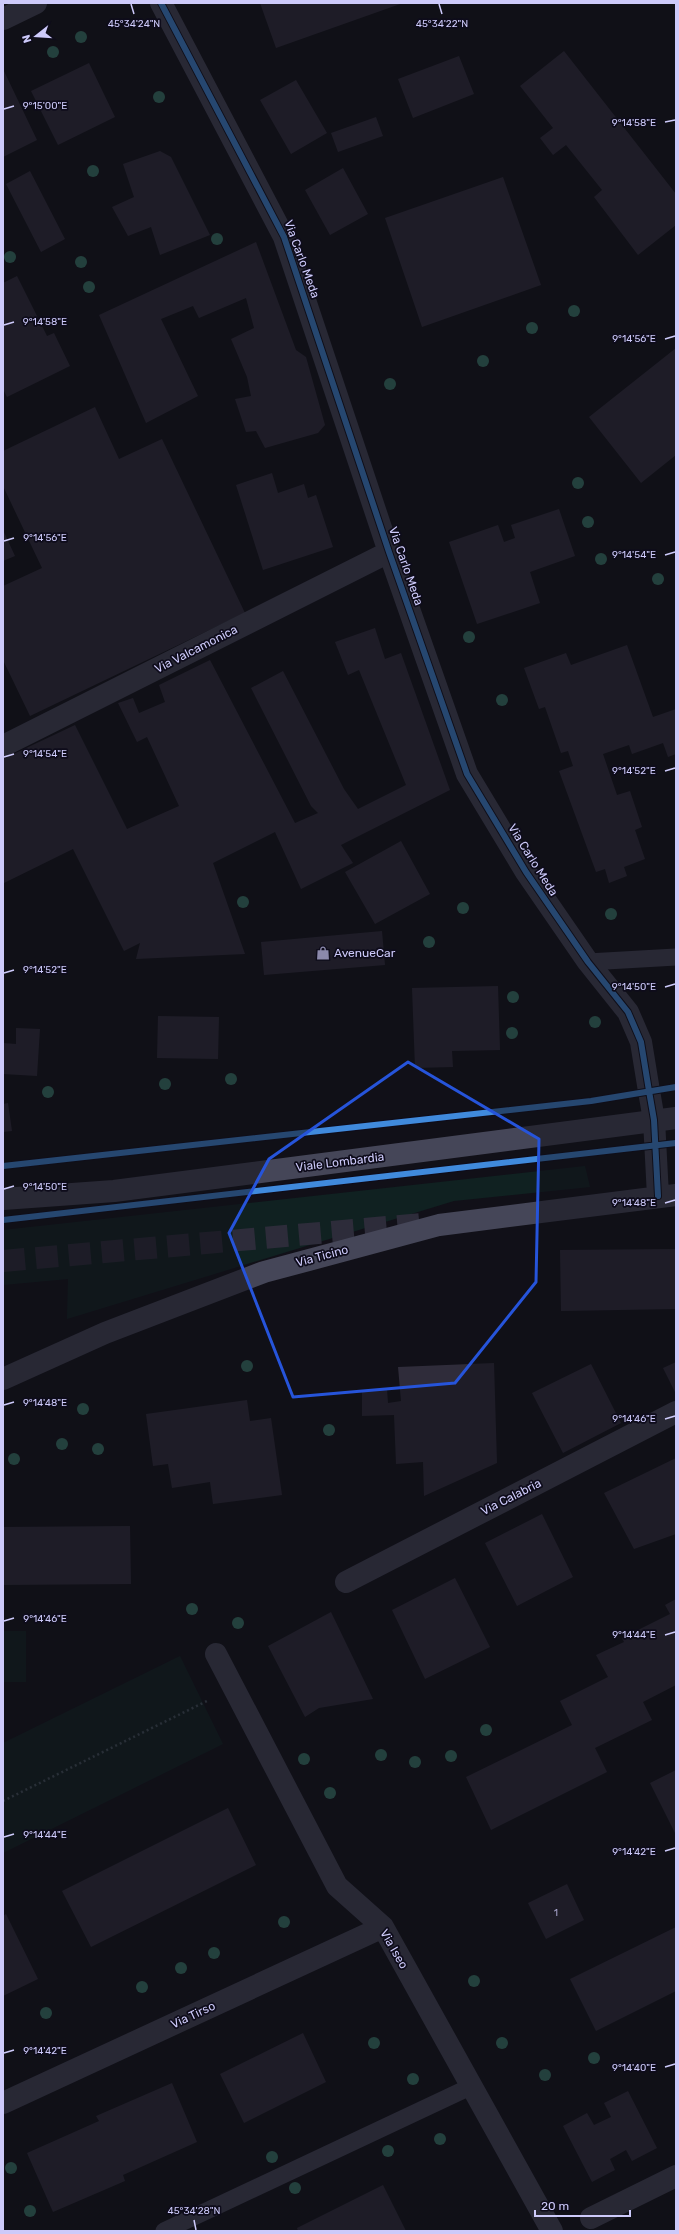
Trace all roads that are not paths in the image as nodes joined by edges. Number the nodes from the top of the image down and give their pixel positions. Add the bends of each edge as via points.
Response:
1 (36, 3) edge
2 (161, 3) edge
3 (3, 19) edge
4 (389, 552) junction
5 (3, 746) edge
6 (676, 957) edge
7 (588, 962) junction
8 (676, 1118) edge
9 (654, 1120) junction
10 (667, 1195) edge
11 (3, 1199) edge
12 (3, 1379) edge
13 (676, 1412) edge
14 (346, 1582) dead end
15 (216, 1654) dead end
16 (382, 1927) junction
17 (472, 2086) junction
18 (3, 2103) edge
19 (676, 2176) edge
20 (591, 2218) dead end
21 (164, 2231) edge
22 (552, 2231) edge

1 - 3 street
2 - 4 street, Via Carlo Meda via 284,237
4 - 5 street, Via Valcamonica
4 - 7 street, Via Carlo Meda via 467,774 526,872
6 - 7 lane
7 - 9 street, Via Carlo Meda via 628,1012 641,1042
8 - 9 street, Viale Lombardia
9 - 10 street, Via Carlo Meda
9 - 11 street, Viale Lombardia via 114,1191
10 - 12 street, Via Ticino via 439,1225 264,1272 105,1333
13 - 14 street, Via Calabria
15 - 16 street, Via Iseo via 337,1886
16 - 17 street, Via Iseo
16 - 18 street, Via Tirso
17 - 21 lane
17 - 22 street, Via Iseo
19 - 20 street

